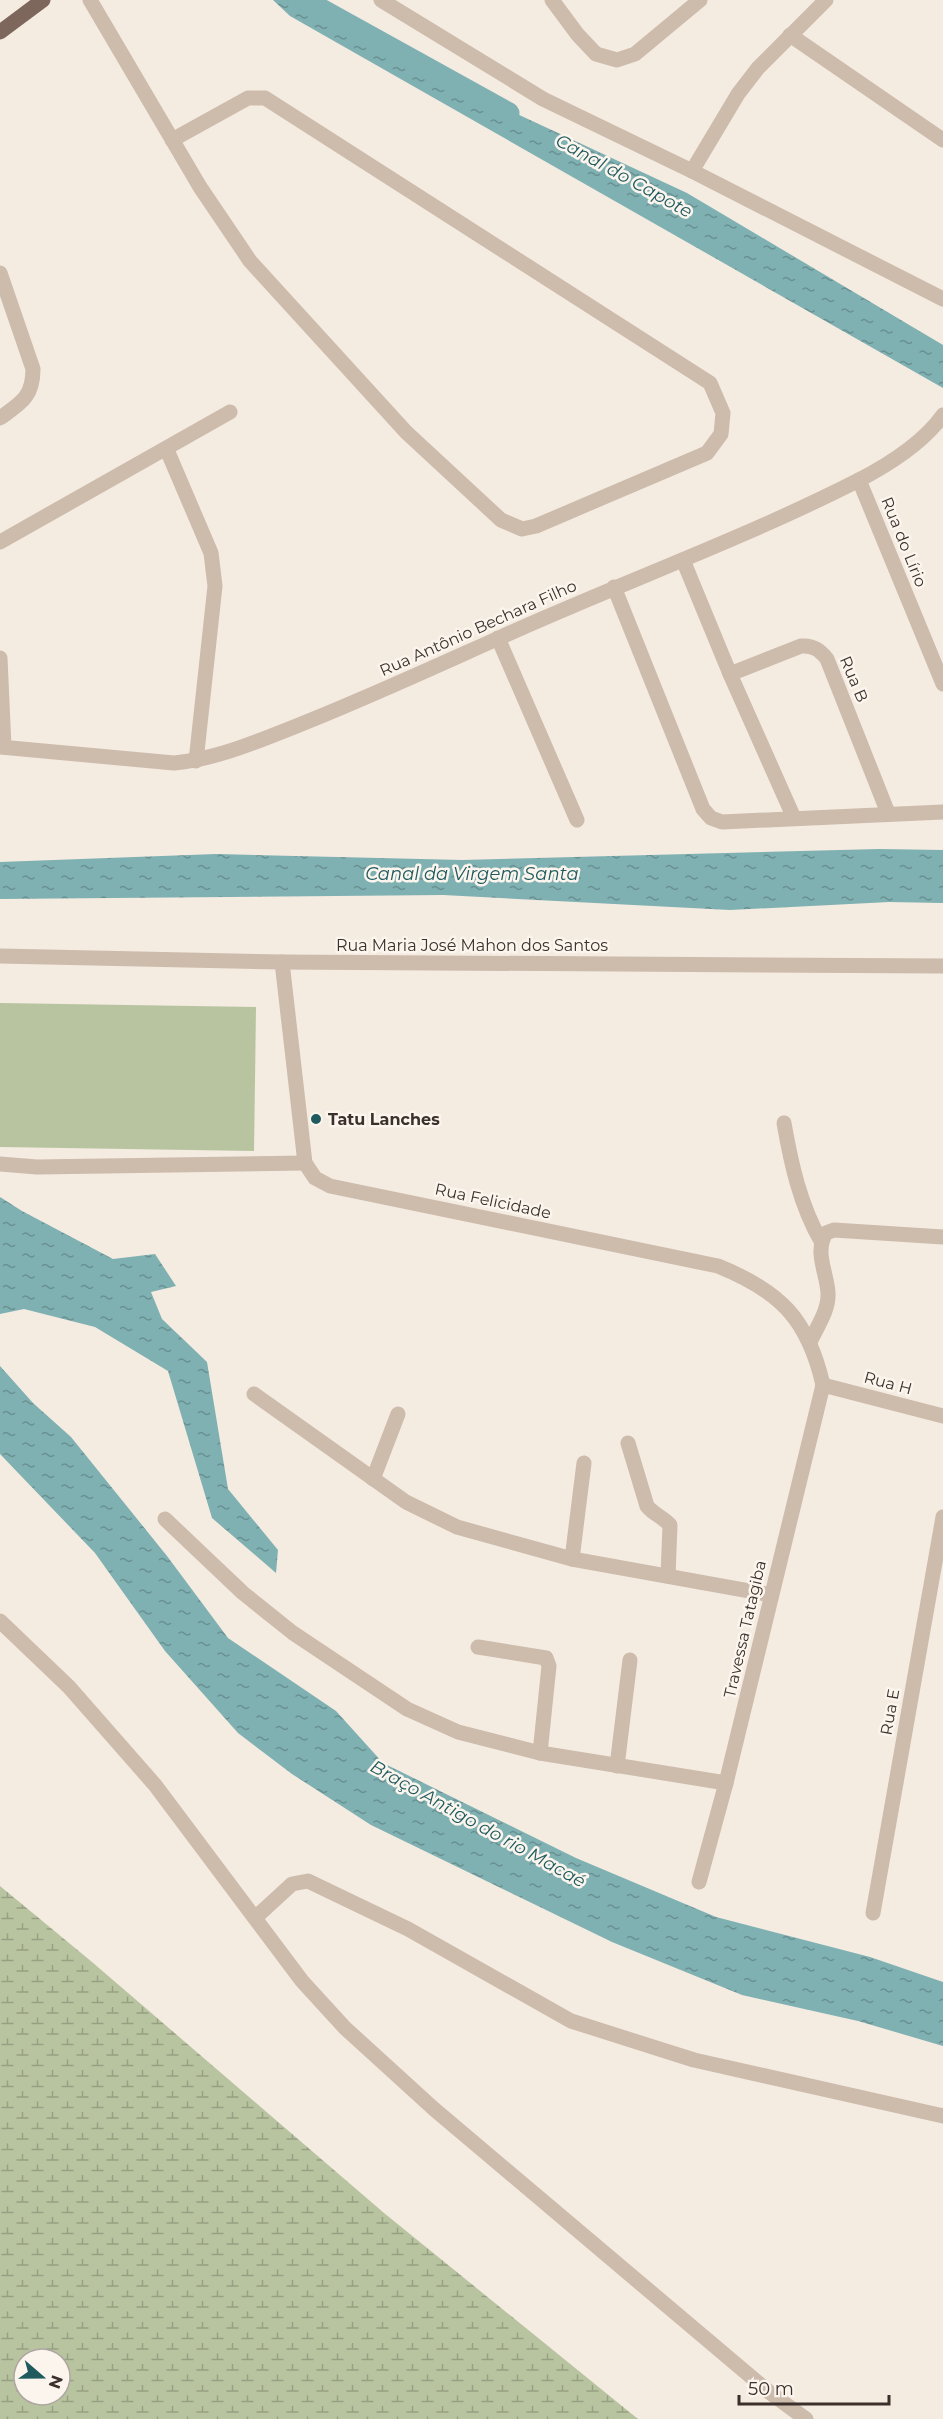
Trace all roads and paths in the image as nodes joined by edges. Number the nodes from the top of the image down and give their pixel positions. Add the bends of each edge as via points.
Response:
1 (43, 0) edge
2 (90, 0) edge
3 (381, 0) edge
4 (552, 0) edge
5 (700, 0) edge
6 (826, 0) edge
7 (0, 32) edge
8 (790, 35) junction
9 (172, 140) junction
10 (943, 140) edge
11 (692, 171) junction
12 (0, 273) edge
13 (943, 299) edge
14 (5, 309) edge
15 (230, 412) dead end
16 (0, 418) edge
17 (942, 420) edge
18 (167, 450) junction
19 (859, 480) junction
20 (0, 542) edge
21 (683, 560) junction
22 (614, 587) junction
23 (498, 638) junction
24 (0, 658) edge
25 (729, 674) junction
26 (943, 684) edge
27 (2, 747) edge
28 (196, 761) junction
29 (943, 812) edge
30 (888, 813) junction
31 (794, 818) junction
32 (577, 820) dead end
33 (0, 957) edge
34 (282, 962) junction
35 (943, 966) edge
36 (784, 1123) dead end
37 (0, 1164) edge
38 (305, 1164) junction
39 (943, 1237) edge
40 (821, 1241) junction
41 (810, 1342) junction
42 (823, 1384) junction
43 (254, 1394) dead end
44 (398, 1414) dead end
45 (943, 1416) edge
46 (628, 1443) dead end
47 (584, 1463) dead end
48 (373, 1479) junction
49 (943, 1517) edge
50 (165, 1519) dead end
51 (572, 1559) junction
52 (669, 1576) junction
53 (771, 1595) junction
54 (0, 1621) edge
55 (478, 1647) dead end
56 (630, 1660) dead end
57 (540, 1753) junction
58 (618, 1766) junction
59 (726, 1783) junction
60 (699, 1882) dead end
61 (873, 1913) dead end
62 (255, 1918) junction
63 (943, 2116) edge
64 (806, 2419) edge

1 - 7 main road
2 - 9 street
3 - 11 street via 543,99
4 - 5 street via 596,54 617,60 635,54
6 - 8 street
8 - 10 street
8 - 11 street via 738,94
9 - 9 street via 250,261 406,432 501,520 522,529 536,526 707,453 721,434 723,413 710,383 266,98 248,98
11 - 13 street
12 - 14 street
14 - 16 street via 33,369 33,383 22,403
15 - 18 street
17 - 19 street, Rua Antônio Bechara Filho via 911,447
18 - 20 street
18 - 28 street via 210,553 215,586
19 - 21 street, Rua Antônio Bechara Filho
19 - 26 street, Rua do Lírio
21 - 22 street, Rua Antônio Bechara Filho
21 - 25 street
22 - 23 street, Rua Antônio Bechara Filho
22 - 31 street via 703,809 722,822
23 - 28 street, Rua Antônio Bechara Filho via 382,692 225,754
23 - 32 street
24 - 27 street
25 - 30 street, Rua B via 801,646 821,652
25 - 31 street
27 - 28 street, Rua Antônio Bechara Filho via 174,763
29 - 30 street
30 - 31 street
33 - 34 street, Rua Maria José Mahon dos Santos
34 - 35 street, Rua Maria José Mahon dos Santos
34 - 38 street
36 - 40 street via 791,1163 811,1225
37 - 38 street via 37,1167
38 - 41 street, Rua Felicidade via 315,1178 330,1186 718,1266 751,1279 774,1295 794,1316
39 - 40 street via 834,1230
40 - 41 street via 828,1294 826,1309
41 - 42 street, Rua Felicidade
42 - 45 street, Rua H
42 - 53 street, Travessa Tatagiba
43 - 48 street
44 - 48 street
46 - 52 street via 647,1506 670,1525
47 - 51 street
48 - 51 street via 406,1502 457,1527
49 - 61 street, Rua E
50 - 57 street via 243,1593 293,1633 407,1709 458,1732
51 - 52 street
52 - 53 street
53 - 59 street, Travessa Tatagiba
54 - 62 street via 69,1687 155,1785
55 - 57 street via 546,1658 549,1666
56 - 58 street
57 - 58 street
58 - 59 street
59 - 60 street, Travessa Tatagiba
62 - 63 street via 292,1884 308,1881 408,1929 572,2021 694,2060
62 - 64 street via 302,1981 345,2028 443,2117

